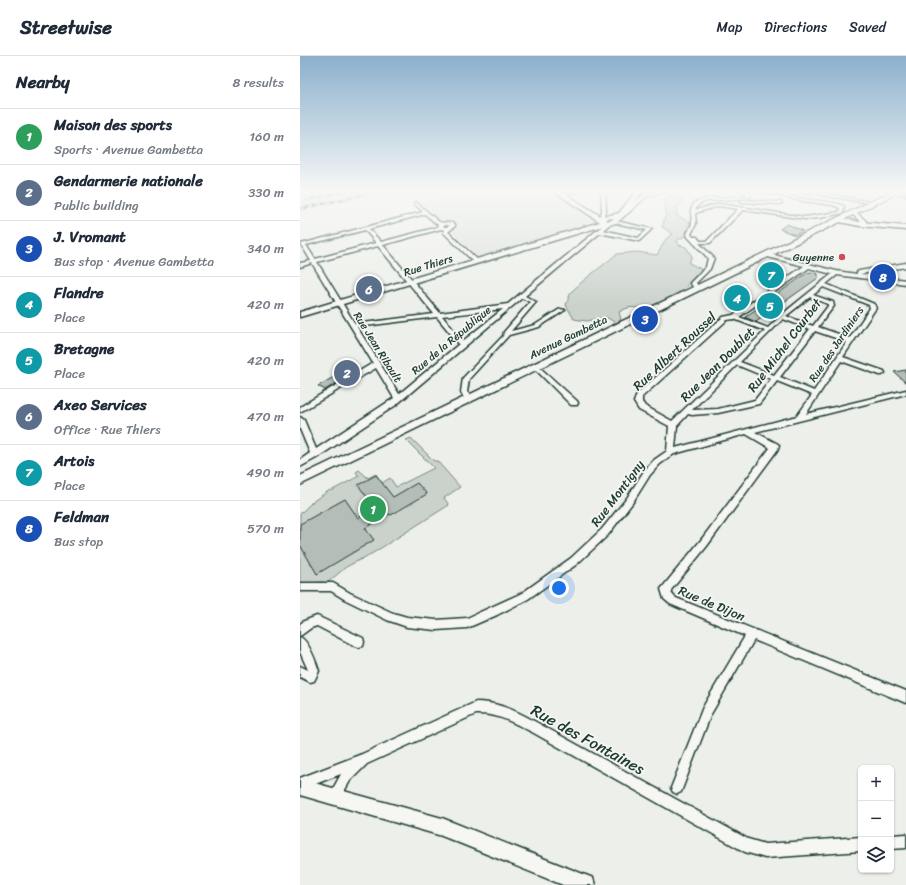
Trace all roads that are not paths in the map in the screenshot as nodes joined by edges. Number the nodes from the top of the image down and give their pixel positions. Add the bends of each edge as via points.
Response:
1 (366, 228) edge
2 (363, 229) edge
3 (432, 229) edge
4 (446, 229) edge
5 (587, 229) edge
6 (601, 229) edge
7 (649, 229) edge
8 (692, 229) edge
9 (721, 229) edge
10 (818, 229) edge
11 (599, 231) junction
12 (689, 234) junction
13 (380, 244) junction
14 (766, 255) junction
15 (314, 262) junction
16 (477, 262) junction
17 (300, 265) edge
18 (906, 265) edge
19 (808, 266) junction
20 (836, 274) junction
21 (850, 275) junction
22 (411, 281) junction
23 (906, 282) edge
24 (823, 285) junction
25 (698, 288) junction
26 (809, 295) junction
27 (522, 296) junction
28 (339, 303) junction
29 (509, 306) junction
30 (562, 310) dead end
31 (438, 314) junction
32 (300, 315) edge
33 (735, 317) junction
34 (782, 317) junction
35 (353, 326) junction
36 (813, 328) junction
37 (768, 330) junction
38 (507, 334) junction
39 (851, 341) junction
40 (464, 345) junction
41 (839, 358) junction
42 (737, 362) junction
43 (377, 364) junction
44 (535, 366) junction
45 (882, 373) dead end
46 (776, 378) junction
47 (906, 392) edge
48 (816, 394) junction
49 (398, 398) junction
50 (469, 398) junction
51 (574, 403) dead end
52 (300, 410) edge
53 (687, 411) junction
54 (799, 419) junction
55 (300, 420) edge
56 (673, 425) junction
57 (747, 431) junction
58 (671, 452) junction
59 (315, 455) junction
60 (300, 464) edge
61 (300, 480) edge
62 (300, 587) edge
63 (300, 631) edge
64 (752, 634) junction
65 (300, 642) edge
66 (359, 642) dead end
67 (300, 671) edge
68 (906, 697) edge
69 (364, 759) junction
70 (300, 784) edge
71 (300, 787) edge
72 (677, 788) dead end
73 (335, 796) junction
74 (906, 841) edge
75 (894, 842) edge
76 (858, 844) edge
77 (586, 885) edge

1 - 13 street
2 - 15 street, Rue Jean Ribault via 303,244
3 - 13 street
4 - 16 street via 446,232
5 - 16 main road, Rue Thiers
6 - 11 street, Rue de la République
7 - 11 street via 639,240
8 - 12 street
9 - 12 street via 708,242 699,242
10 - 14 main road, Avenue Gambetta
11 - 27 street, Rue de la République
12 - 25 street via 711,258 708,268 693,283
13 - 15 street
13 - 22 street
14 - 19 street
14 - 25 main road, Avenue Gambetta
15 - 17 street
15 - 28 street, Rue Jean Ribault
16 - 22 main road, Rue Thiers
18 - 21 street
19 - 20 street
19 - 33 street
20 - 21 street
20 - 24 street, Rue Jean Doublet
21 - 23 street
22 - 28 main road, Rue Thiers
22 - 31 street
24 - 26 street, Rue Jean Doublet
24 - 39 street, Rue des Jardiniers via 873,306
25 - 44 main road, Avenue Gambetta
26 - 34 street, Rue Jean Doublet
26 - 36 street, Rue Michel Courbet via 828,301 831,306
27 - 29 street, Rue de la République
27 - 38 street via 533,302 506,332
28 - 32 main road, Rue Thiers
28 - 35 street, Rue Jean Ribault
29 - 31 street
29 - 40 street, Rue de la République
30 - 38 street via 537,326
31 - 35 street
31 - 40 street
33 - 37 street, Rue Albert Roussel
33 - 56 street, Rue Albert Roussel via 726,318 639,396 638,402 642,408
34 - 36 street
34 - 37 street, Rue Jean Doublet
35 - 43 street, Rue Jean Ribault
36 - 39 street
36 - 46 street, Rue Michel Courbet
37 - 42 street, Rue Jean Doublet
38 - 50 street via 466,378 464,392
39 - 41 street, Rue des Jardiniers
40 - 49 street, Rue de la République
41 - 45 street
41 - 48 street, Rue des Jardiniers
42 - 46 street
42 - 53 street, Rue Jean Doublet
43 - 49 street, Rue Jean Ribault
43 - 52 street
44 - 50 main road, Avenue Gambetta
44 - 51 street
46 - 48 street
46 - 53 street, Rue Michel Courbet via 757,402 718,411
47 - 54 street, Rue Montigny
48 - 54 street, Rue des Jardiniers
49 - 59 street, Rue de la République
50 - 61 main road, Avenue Gambetta
53 - 56 street, Rue Jean Doublet
54 - 57 street, Rue Montigny
55 - 59 street
56 - 58 street
57 - 58 street, Rue Montigny
57 - 64 street, Rue de Dijon via 775,446 774,449 666,589 666,593 673,601
58 - 62 street, Rue Montigny via 646,473 630,500 605,532 574,561 525,596 467,623 436,625 407,622 385,614 332,587
59 - 60 street, Rue de la République
63 - 66 street via 317,621
64 - 68 street, Rue de Dijon
64 - 72 street via 707,711
65 - 67 street via 314,671 310,677
69 - 70 street, Rue des Fontaines
69 - 73 street via 346,777
69 - 76 street, Rue des Fontaines via 476,708 488,707 536,728 745,845 765,851
71 - 73 main road
73 - 77 main road via 442,828
74 - 75 street

